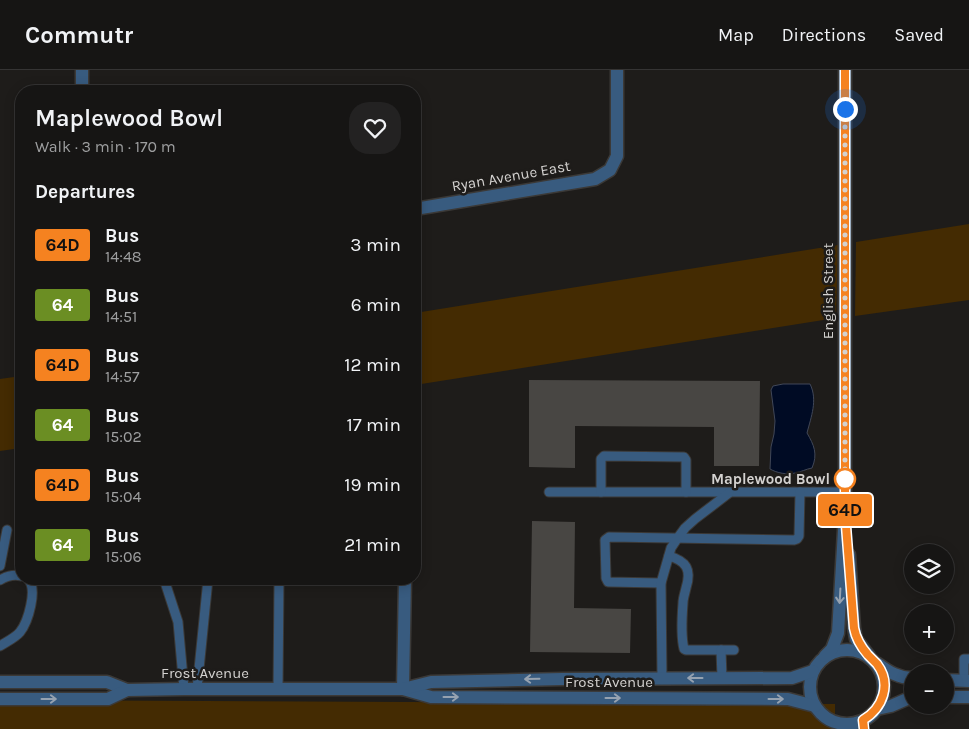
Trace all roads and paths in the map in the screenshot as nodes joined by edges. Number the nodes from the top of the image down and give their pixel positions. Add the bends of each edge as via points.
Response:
1 (82, 70) edge
2 (616, 70) edge
3 (845, 70) edge
4 (82, 85) edge
5 (421, 208) edge
6 (550, 492) dead end
7 (601, 492) junction
8 (686, 492) junction
9 (800, 492) junction
10 (845, 492) junction
11 (729, 493) junction
12 (845, 513) junction
13 (7, 530) dead end
14 (676, 538) junction
15 (668, 556) junction
16 (0, 566) edge
17 (15, 574) edge
18 (0, 580) edge
19 (661, 583) junction
20 (32, 585) edge
21 (166, 585) edge
22 (207, 585) edge
23 (279, 585) edge
24 (405, 585) edge
25 (0, 646) edge
26 (721, 650) junction
27 (734, 650) dead end
28 (825, 656) junction
29 (969, 659) edge
30 (873, 660) junction
31 (813, 671) junction
32 (904, 677) edge
33 (662, 678) junction
34 (722, 678) junction
35 (966, 681) edge
36 (0, 682) edge
37 (191, 689) junction
38 (278, 689) junction
39 (403, 689) junction
40 (127, 690) junction
41 (969, 696) edge
42 (954, 697) edge
43 (0, 698) edge
44 (904, 700) edge
45 (815, 706) junction
46 (877, 709) junction
47 (828, 723) edge
48 (863, 725) edge

1 - 4 street
2 - 5 street, Ryan Avenue East via 617,156 610,170 595,179
3 - 10 street, English Street
6 - 7 lane
7 - 8 lane
7 - 8 lane via 602,460 604,456 614,456 684,457
8 - 11 lane
9 - 10 lane
9 - 11 lane
9 - 14 lane via 797,539
10 - 12 street, English Street
11 - 14 lane via 694,519
12 -> 28 street, English Street via 838,633 832,649
12 - 30 street, English Street via 856,639
13 - 16 lane
14 - 15 lane
14 - 19 lane via 609,537 605,540 608,582
15 - 19 lane
15 - 26 lane via 684,563 688,572 682,600 684,650
17 - 18 lane
19 - 33 lane
20 - 25 lane via 24,626
21 - 37 lane via 178,622
22 - 37 lane
23 - 38 lane
24 - 39 street
26 - 27 lane
26 - 34 lane
28 - 30 street via 847,649
28 - 31 street
29 - 35 lane via 964,659
30 - 32 street via 891,673
30 - 46 street via 882,674 884,686 883,698
31 - 34 street, Frost Avenue via 792,678
31 - 45 street via 810,695
34 -> 33 street, Frost Avenue
33 -> 39 street, Frost Avenue via 431,682
36 - 40 street, Frost Avenue via 107,682
37 - 38 street, Frost Avenue
37 - 40 street, Frost Avenue
38 - 39 street, Frost Avenue
39 -> 45 street, Frost Avenue via 431,697 788,699
43 -> 40 street, Frost Avenue via 108,699
41 - 42 street
44 - 46 street
45 - 47 street
46 - 48 street
47 - 48 street

